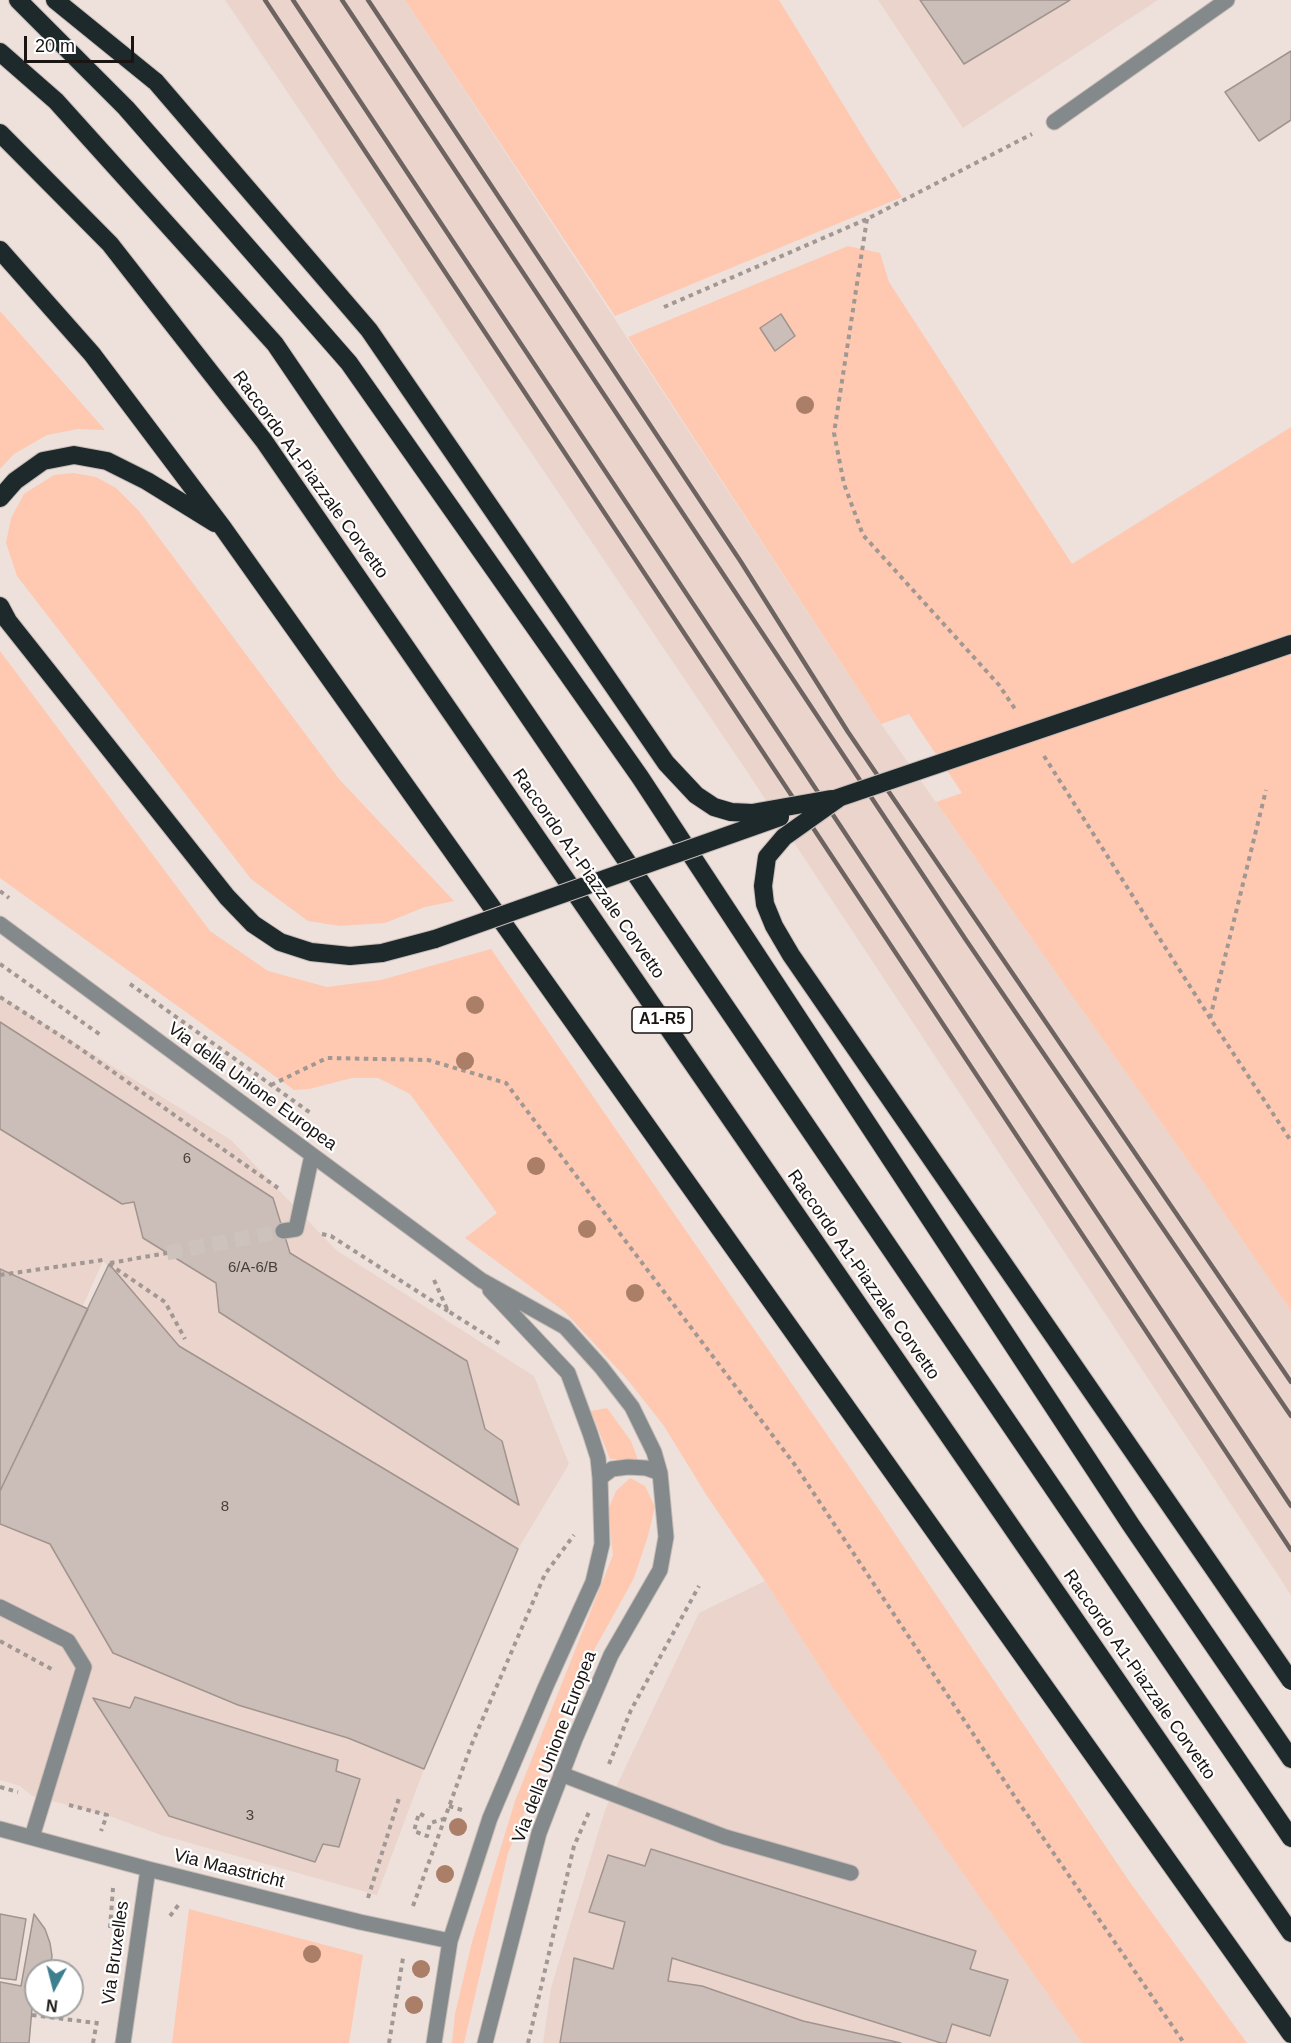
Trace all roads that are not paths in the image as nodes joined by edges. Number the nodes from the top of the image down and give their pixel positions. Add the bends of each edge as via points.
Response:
1 (18, 0) edge
2 (55, 0) edge
3 (1227, 0) edge
4 (0, 52) edge
5 (1054, 122) road end
6 (0, 133) edge
7 (0, 250) edge
8 (0, 498) edge
9 (223, 528) junction
10 (0, 606) edge
11 (1291, 644) edge
12 (839, 798) junction
13 (0, 924) edge
14 (312, 1155) junction
15 (290, 1230) road end
16 (481, 1280) junction
17 (660, 1473) junction
18 (600, 1478) junction
19 (0, 1607) edge
20 (1291, 1682) edge
21 (1291, 1759) edge
22 (561, 1774) junction
23 (0, 1828) edge
24 (32, 1837) junction
25 (1291, 1838) edge
26 (148, 1869) junction
27 (851, 1873) dead end
28 (1291, 1933) edge
29 (450, 1941) junction
30 (1291, 2034) edge
31 (123, 2043) edge
32 (434, 2043) edge
33 (484, 2043) edge

1 - 21 highway via 126,108 349,363 640,777 1125,1515
2 - 12 highway, bridge via 156,82 369,330 666,764 696,795 714,807 752,813
3 - 5 street
4 - 25 highway, Raccordo A1-Piazzale Corvetto via 56,101 275,344
6 - 28 highway, Raccordo A1-Piazzale Corvetto / A1-R5 via 110,244 264,441
7 - 9 highway via 92,354
8 - 9 highway via 15,480 43,461 74,455 107,461
9 - 30 highway
10 - 12 highway, bridge via 219,887 253,924 280,942 311,952 350,956 382,953 435,939
11 - 12 highway, bridge
12 - 20 highway, bridge via 784,837 767,857 763,886 774,926
13 - 14 street, Via della Unione Europea
14 - 15 street
14 - 16 street, Via della Unione Europea
16 - 17 street, Via della Unione Europea via 565,1327 632,1407
16 - 18 street, Via della Unione Europea via 568,1373 590,1433
17 - 18 street via 628,1467 612,1469
17 - 22 street, Via della Unione Europea via 666,1537 660,1570 611,1654
18 - 29 street, Via della Unione Europea via 602,1544 593,1582 490,1818
19 - 24 street via 68,1641 84,1667
22 - 27 street via 725,1837
22 - 33 street, Via della Unione Europea via 538,1833
23 - 24 street, Via Maastricht
24 - 26 street, Via Maastricht
26 - 29 street, Via Maastricht
26 - 31 street, Via Bruxelles
29 - 32 street, Via della Unione Europea

